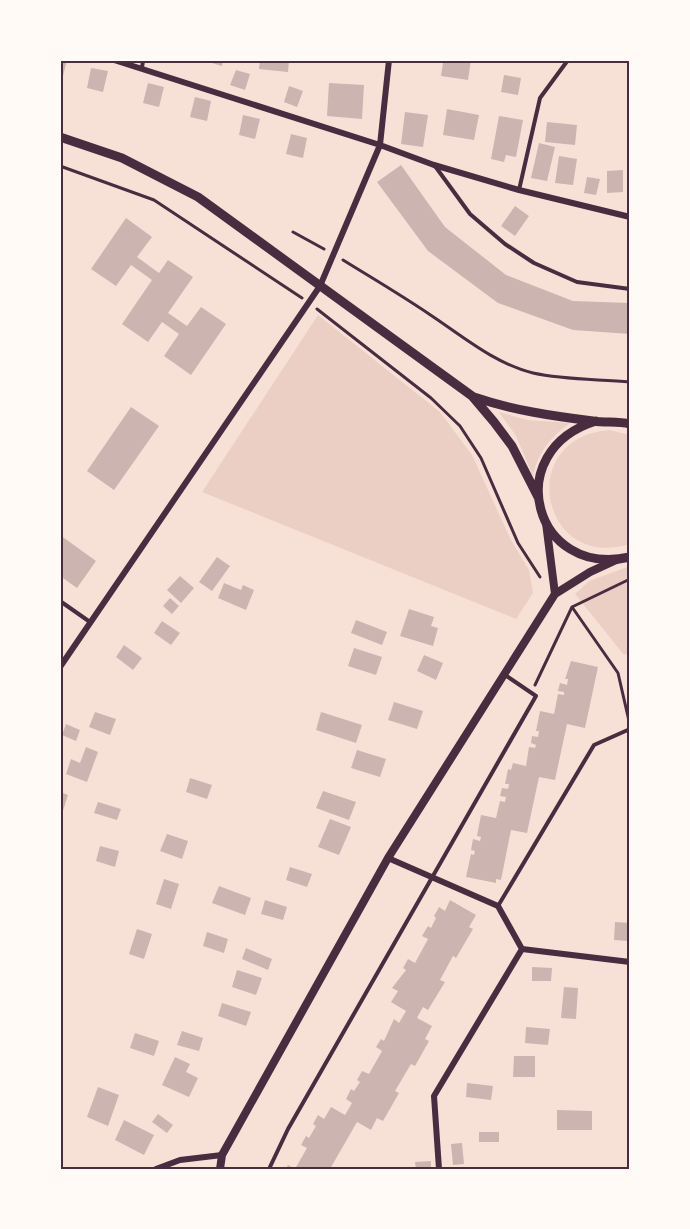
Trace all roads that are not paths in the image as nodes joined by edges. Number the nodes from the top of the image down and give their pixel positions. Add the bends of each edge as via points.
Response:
1 (114, 60) edge
2 (143, 60) edge
3 (389, 60) edge
4 (568, 60) edge
5 (142, 68) junction
6 (60, 136) edge
7 (380, 145) junction
8 (434, 165) junction
9 (519, 190) junction
10 (630, 217) edge
11 (320, 286) junction
12 (630, 289) edge
13 (472, 396) junction
14 (596, 422) junction
15 (630, 424) edge
16 (538, 497) junction
17 (546, 522) junction
18 (630, 556) edge
19 (616, 560) junction
20 (555, 594) junction
21 (60, 601) edge
22 (90, 622) junction
23 (60, 667) edge
24 (505, 675) junction
25 (630, 727) edge
26 (388, 858) junction
27 (433, 878) junction
28 (498, 906) junction
29 (522, 949) junction
30 (630, 962) edge
31 (222, 1155) junction
32 (156, 1169) edge
33 (220, 1169) edge
34 (269, 1169) edge
35 (439, 1169) edge

1 - 5 street
2 - 5 lane
3 - 7 street
4 - 9 lane via 540,98
5 - 7 street
6 - 11 main road via 122,158 187,190
7 - 8 street
7 - 11 street
8 - 9 street
8 - 12 lane via 470,214 534,263 577,282
9 - 10 street
11 - 13 main road
11 - 22 street
13 - 14 main road via 502,407
13 - 16 main road via 512,446
14 - 15 main road
14 - 16 main road via 565,435 553,448 544,463
16 - 17 main road
17 - 19 main road via 567,548 582,556
17 - 20 street
18 - 19 main road
19 - 20 street
20 - 24 street
21 - 22 lane
22 - 23 street
24 - 26 street
24 - 27 lane via 536,696
25 - 28 lane via 594,745
26 - 27 street
26 - 31 street
27 - 28 street
27 - 34 lane via 288,1129
28 - 29 street
29 - 30 street
29 - 35 street via 434,1096
31 - 32 street via 180,1160
31 - 33 street

